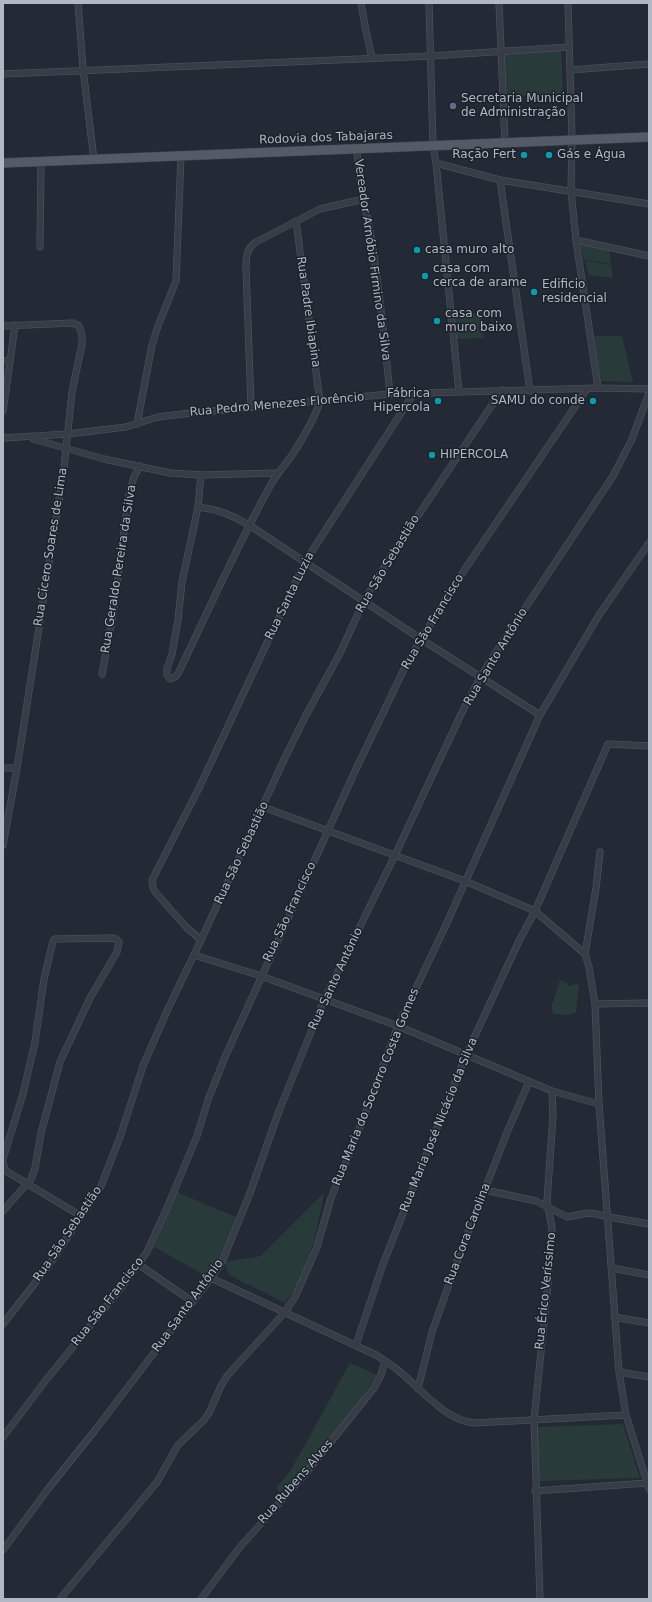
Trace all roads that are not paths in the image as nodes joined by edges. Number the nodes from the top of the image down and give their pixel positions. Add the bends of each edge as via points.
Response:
1 (78, 3) edge
2 (361, 3) edge
3 (429, 3) edge
4 (499, 3) edge
5 (568, 3) edge
6 (569, 47) junction
7 (500, 52) junction
8 (431, 56) junction
9 (372, 58) junction
10 (649, 64) edge
11 (83, 69) junction
12 (570, 70) junction
13 (3, 74) edge
14 (649, 137) edge
15 (572, 139) junction
16 (505, 142) junction
17 (433, 145) junction
18 (357, 150) junction
19 (181, 156) junction
20 (94, 160) junction
21 (41, 162) junction
22 (3, 163) edge
23 (436, 163) junction
24 (500, 180) junction
25 (571, 191) junction
26 (364, 199) junction
27 (649, 204) edge
28 (296, 221) junction
29 (576, 240) junction
30 (40, 247) dead end
31 (649, 256) edge
32 (15, 325) junction
33 (3, 326) edge
34 (3, 360) edge
35 (10, 362) junction
36 (598, 388) junction
37 (587, 389) junction
38 (649, 389) edge
39 (502, 390) junction
40 (530, 391) junction
41 (459, 392) junction
42 (414, 393) junction
43 (649, 393) edge
44 (390, 394) junction
45 (320, 402) junction
46 (251, 407) junction
47 (3, 411) edge
48 (137, 424) junction
49 (68, 434) junction
50 (28, 437) junction
51 (3, 438) edge
52 (66, 448) junction
53 (140, 466) junction
54 (277, 473) junction
55 (201, 475) junction
56 (198, 507) junction
57 (248, 525) junction
58 (649, 543) edge
59 (305, 562) junction
60 (364, 601) junction
61 (420, 639) junction
62 (102, 674) dead end
63 (480, 678) junction
64 (540, 715) junction
65 (649, 746) edge
66 (3, 768) edge
67 (17, 768) junction
68 (263, 807) junction
69 (328, 831) junction
70 (3, 845) edge
71 (600, 852) dead end
72 (395, 855) junction
73 (465, 881) junction
74 (535, 911) junction
75 (201, 940) junction
76 (585, 954) junction
77 (194, 955) junction
78 (261, 976) junction
79 (324, 1000) junction
80 (649, 1003) edge
81 (595, 1004) junction
82 (398, 1026) junction
83 (466, 1055) junction
84 (529, 1082) junction
85 (552, 1091) junction
86 (599, 1104) junction
87 (3, 1164) edge
88 (27, 1184) junction
89 (485, 1190) junction
90 (548, 1206) junction
91 (3, 1211) edge
92 (81, 1216) junction
93 (609, 1217) junction
94 (649, 1224) edge
95 (138, 1264) junction
96 (612, 1268) junction
97 (649, 1275) edge
98 (211, 1278) junction
99 (193, 1302) junction
100 (286, 1312) junction
101 (614, 1317) junction
102 (649, 1323) edge
103 (3, 1324) edge
104 (356, 1345) junction
105 (385, 1361) junction
106 (619, 1372) junction
107 (649, 1377) edge
108 (418, 1389) junction
109 (626, 1415) junction
110 (534, 1420) junction
111 (3, 1437) edge
112 (648, 1484) edge
113 (535, 1491) junction
114 (3, 1550) edge
115 (60, 1599) edge
116 (201, 1599) edge
117 (540, 1599) edge

1 - 11 street
2 - 9 street
3 - 8 street
4 - 7 street
5 - 6 street
6 - 7 street
6 - 12 street
7 - 8 street
7 - 16 street
8 - 9 street
8 - 17 street
9 - 11 street
10 - 12 street
11 - 13 street
11 - 20 street
12 - 15 street
14 - 15 main road, Rodovia dos Tabajaras
15 - 16 main road, Rodovia dos Tabajaras
15 - 25 street
16 - 17 main road, Rodovia dos Tabajaras
17 - 18 main road, Rodovia dos Tabajaras
17 - 23 street
18 - 19 main road, Rodovia dos Tabajaras
18 - 26 street, Vereador Arnóbio Firmino da Silva
19 - 20 main road, Rodovia dos Tabajaras
19 - 48 street via 176,281 152,345
20 - 21 main road, Rodovia dos Tabajaras
21 - 22 main road, Rodovia dos Tabajaras
21 - 30 street
23 - 24 street
23 - 41 street
24 - 25 street
24 - 40 street
25 - 27 street
25 - 29 street
26 - 28 street via 320,210
26 - 44 street, Vereador Arnóbio Firmino da Silva via 377,279
28 - 45 street, Rua Padre Ibiapina
28 - 46 street via 256,242 247,255
29 - 31 street
29 - 36 street
32 - 33 street, Rua Cícero Soares de Lima
32 - 35 street
32 - 49 street, Rua Cícero Soares de Lima via 73,323 81,329 82,344 74,382
34 - 35 street
35 - 47 street
36 - 37 street, Rua Pedro Menezes Florêncio
36 - 38 street, Rua Pedro Menezes Florêncio
37 - 40 street, Rua Pedro Menezes Florêncio
37 - 61 street, Rua São Francisco
39 - 40 street, Rua Pedro Menezes Florêncio
39 - 41 street, Rua Pedro Menezes Florêncio
39 - 60 street, Rua São Sebastião via 391,556
41 - 42 street, Rua Pedro Menezes Florêncio
42 - 44 street, Rua Pedro Menezes Florêncio
42 - 59 street, Rua Santa Luzia
43 - 63 street, Rua Santo Antônio via 632,439 613,476
44 - 45 street, Rua Pedro Menezes Florêncio
45 - 46 street, Rua Pedro Menezes Florêncio
45 - 54 street via 316,416 305,435
46 - 48 street, Rua Pedro Menezes Florêncio via 166,416
48 - 49 street, Rua Pedro Menezes Florêncio
49 - 50 street, Rua Pedro Menezes Florêncio
49 - 52 street, Rua Cícero Soares de Lima
50 - 51 street, Rua Pedro Menezes Florêncio
50 - 52 street
52 - 53 street
52 - 67 street, Rua Cícero Soares de Lima
53 - 55 street via 170,473
53 - 62 street, Rua Geraldo Pereira da Silva via 129,494 112,622
54 - 55 street
54 - 57 street
55 - 56 street
56 - 57 street via 219,511
56 - 57 street via 182,582 172,654 167,669 167,675 171,679 178,674
57 - 59 street
58 - 64 street, Rua Maria do Socorro Costa Gomes via 599,615
59 - 60 street
59 - 75 street, Rua Santa Luzia via 199,788 152,880 156,893
60 - 61 street
60 - 68 street, Rua São Sebastião
61 - 63 street
61 - 69 street, Rua São Francisco
63 - 64 street
63 - 72 street, Rua Santo Antônio
64 - 73 street, Rua Maria do Socorro Costa Gomes
65 - 74 street, Rua Maria José Nicácio da Silva via 608,744
66 - 67 street
67 - 70 street, Rua Cícero Soares de Lima
68 - 69 street
68 - 75 street, Rua São Sebastião
69 - 72 street
69 - 78 street, Rua São Francisco
71 - 76 street
72 - 73 street
72 - 79 street, Rua Santo Antônio
73 - 74 street
73 - 82 street, Rua Maria do Socorro Costa Gomes
74 - 76 street
74 - 83 street, Rua Maria José Nicácio da Silva
75 - 77 street, Rua São Sebastião
76 - 81 street
77 - 78 street
77 - 92 street, Rua São Sebastião via 143,1066 104,1178
78 - 79 street
78 - 95 street, Rua São Francisco via 225,1057 168,1208 147,1252
79 - 82 street
79 - 98 street, Rua Santo Antônio via 223,1260
80 - 81 street
81 - 86 street
82 - 83 street
82 - 100 street, Rua Maria do Socorro Costa Gomes via 335,1187 317,1247
83 - 84 street
83 - 104 street, Rua Maria José Nicácio da Silva via 383,1264
84 - 85 street
84 - 89 street, Rua Cora Carolina
85 - 86 street
85 - 90 street, Rua Érico Veríssimo
86 - 93 street
87 - 88 street via 6,1171
87 - 88 street via 35,1042 44,979 53,941 82,938 116,939 119,943 117,952 90,998 60,1062 41,1133 35,1168
88 - 91 street
88 - 92 street
89 - 90 street via 536,1200
89 - 108 street, Rua Cora Carolina via 432,1332
90 - 93 street via 567,1217 588,1213
90 - 110 street, Rua Érico Veríssimo via 552,1228
92 - 103 street, Rua São Sebastião via 49,1265
93 - 94 street
93 - 96 street
95 - 99 street
95 - 111 street, Rua São Francisco
96 - 97 street
96 - 101 street
98 - 99 street, Rua Santo Antônio
98 - 100 street
99 - 114 street, Rua Santo Antônio
100 - 104 street
100 - 115 street, Rua Maria do Socorro Costa Gomes via 227,1376 203,1422 178,1444 157,1482
101 - 102 street
101 - 106 street
104 - 105 street
105 - 108 street via 398,1369
105 - 116 street, Rua Rubens Alves via 374,1388 306,1473 240,1546
106 - 107 street
106 - 109 street
108 - 110 street via 465,1422 474,1424
109 - 110 street
109 - 112 street
110 - 113 street, Rua Érico Veríssimo
112 - 113 street
113 - 117 street, Rua Érico Veríssimo

